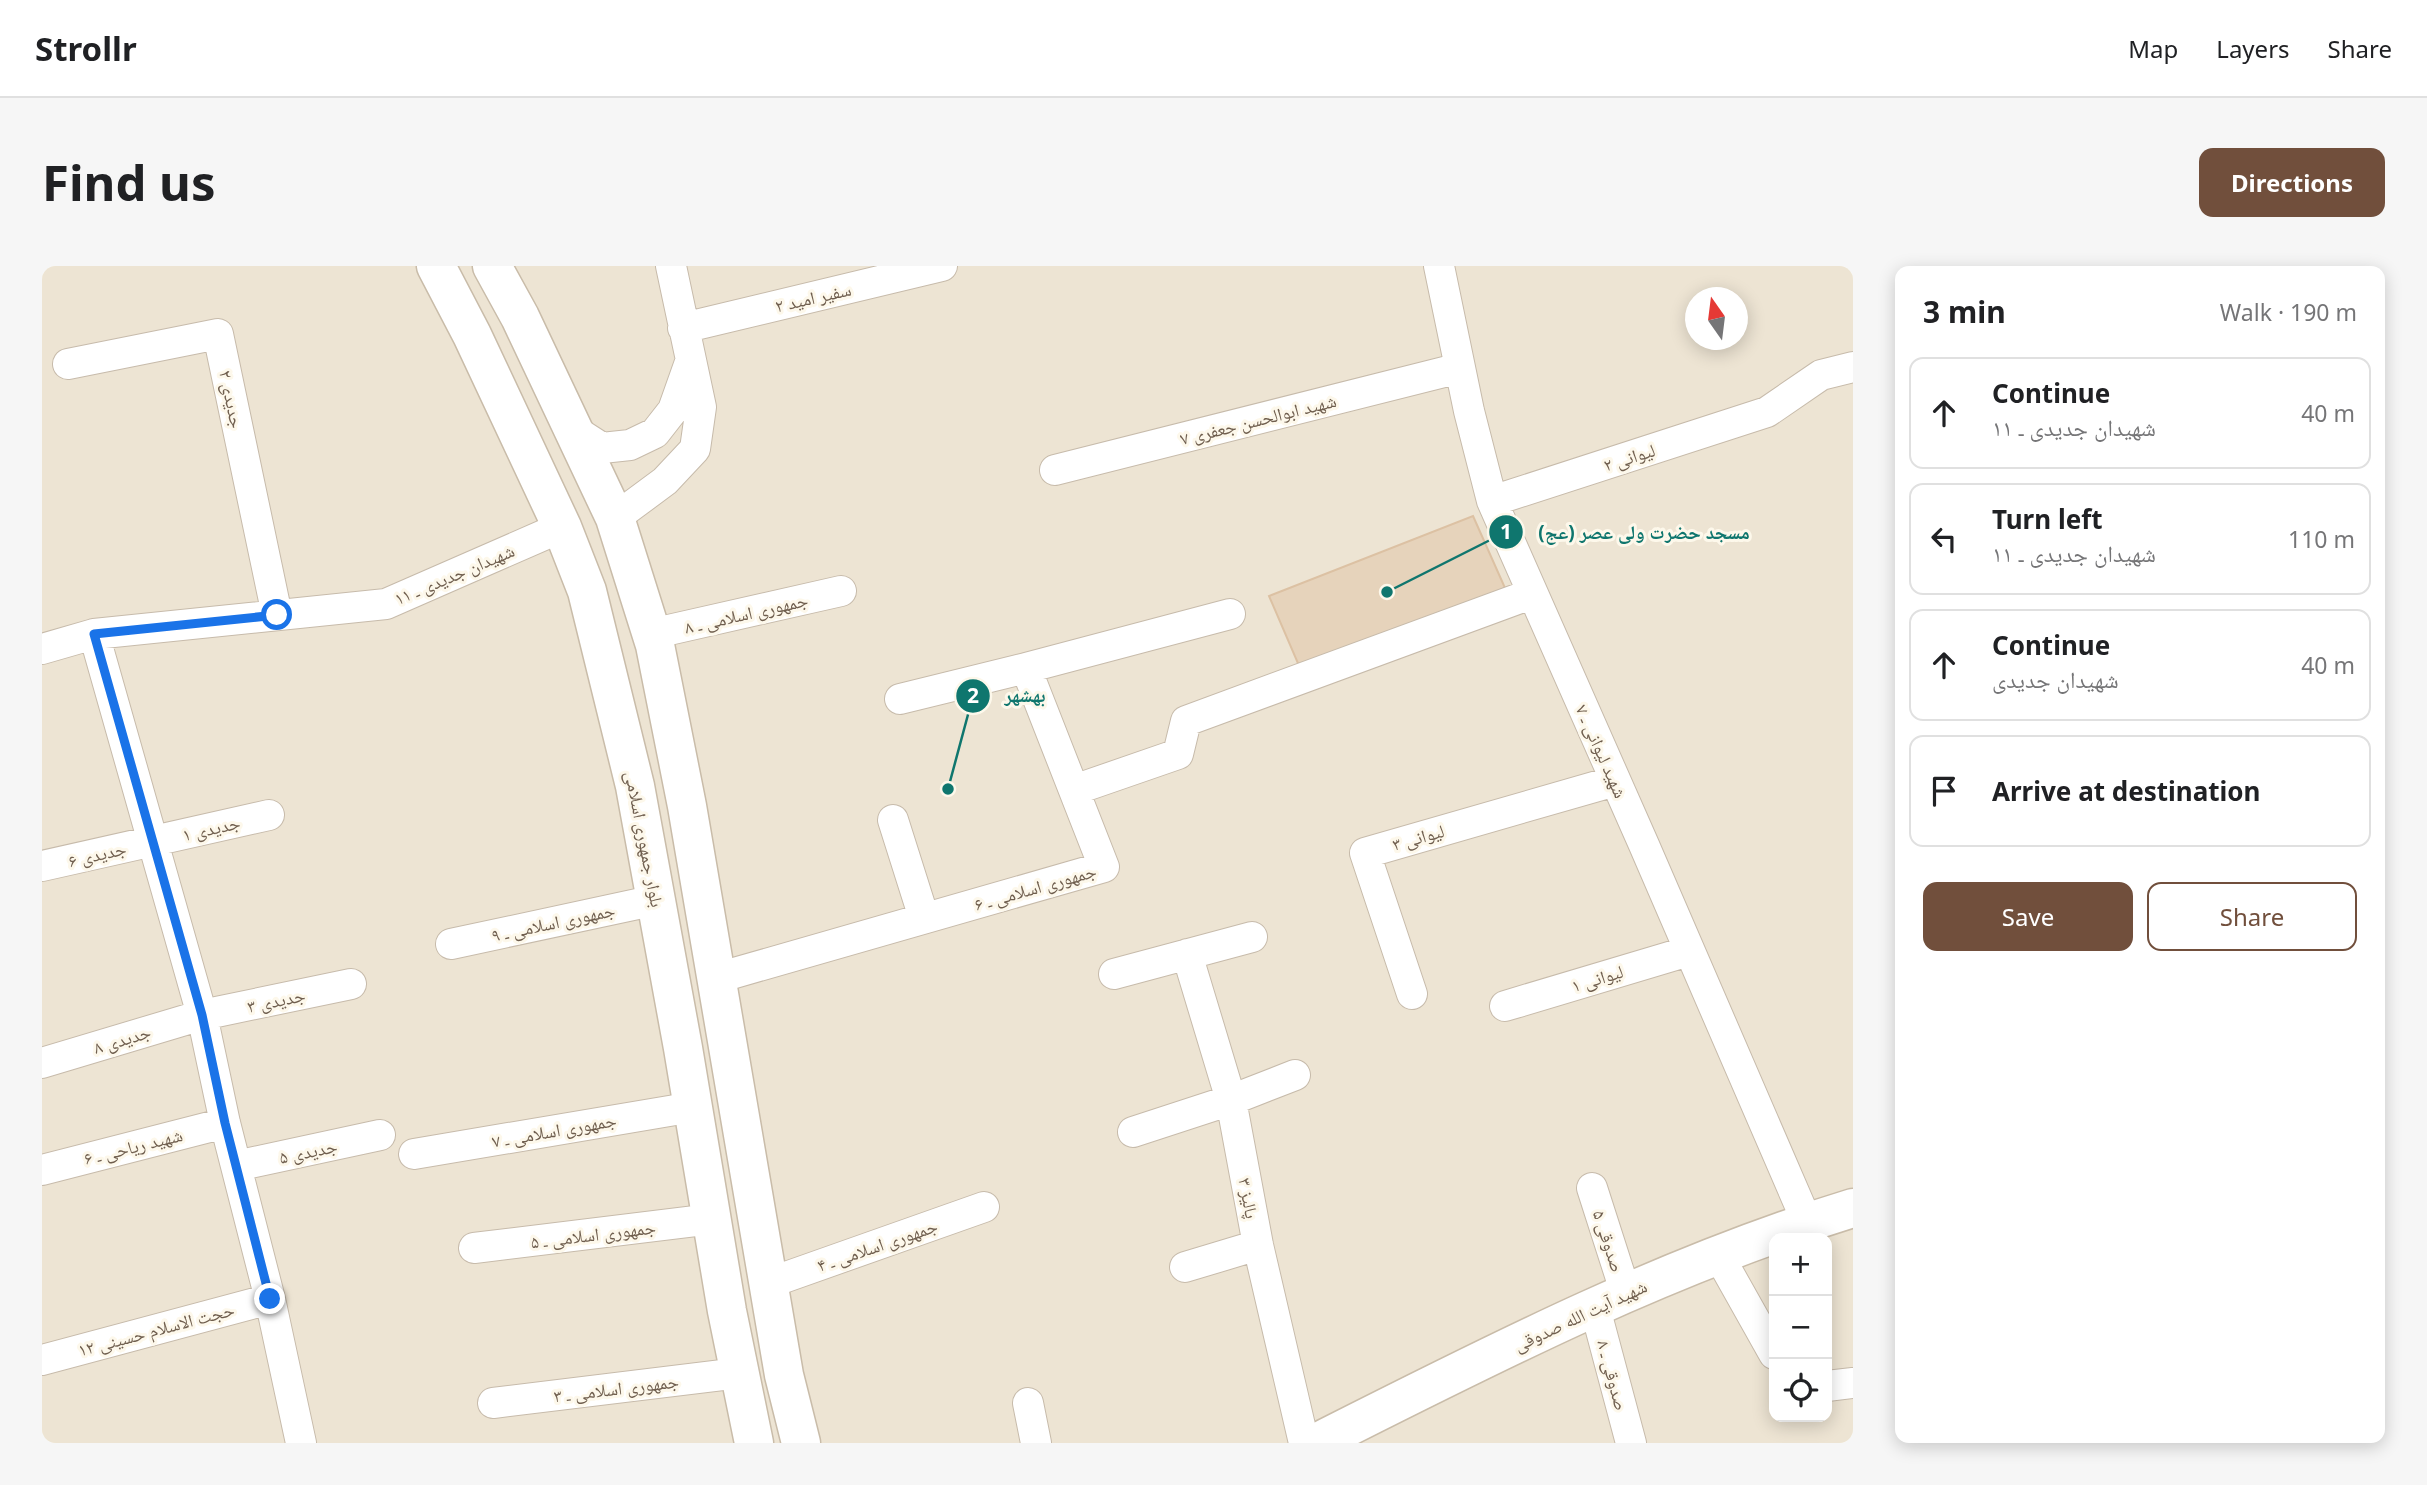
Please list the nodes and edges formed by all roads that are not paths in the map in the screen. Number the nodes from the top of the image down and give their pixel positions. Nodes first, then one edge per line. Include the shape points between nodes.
1 (436, 266) edge
2 (492, 266) edge
3 (671, 266) edge
4 (942, 266) edge
5 (1439, 266) edge
6 (520, 317) junction
7 (683, 328) junction
8 (472, 335) junction
9 (691, 362) junction
10 (68, 364) dead end
11 (1853, 367) edge
12 (1460, 368) junction
13 (571, 428) junction
14 (1055, 470) dead end
15 (1492, 501) junction
16 (615, 518) junction
17 (562, 527) junction
18 (841, 591) dead end
19 (1531, 594) junction
20 (1230, 614) dead end
21 (277, 615) junction
22 (94, 634) junction
23 (651, 634) junction
24 (42, 649) edge
25 (1026, 668) junction
26 (900, 699) dead end
27 (1615, 780) junction
28 (1074, 790) junction
29 (269, 815) dead end
30 (892, 820) dead end
31 (153, 841) junction
32 (42, 866) edge
33 (656, 900) junction
34 (925, 918) junction
35 (1252, 937) dead end
36 (451, 944) dead end
37 (1689, 951) junction
38 (1187, 954) junction
39 (1114, 974) dead end
40 (717, 978) junction
41 (351, 984) dead end
42 (1412, 994) dead end
43 (1504, 1006) dead end
44 (202, 1015) junction
45 (42, 1063) edge
46 (1295, 1075) dead end
47 (1231, 1100) junction
48 (693, 1107) junction
49 (225, 1123) junction
50 (1133, 1132) dead end
51 (380, 1135) dead end
52 (414, 1154) dead end
53 (236, 1166) junction
54 (42, 1170) edge
55 (1592, 1188) dead end
56 (984, 1207) dead end
57 (1853, 1208) edge
58 (712, 1219) junction
59 (1807, 1222) junction
60 (1258, 1245) junction
61 (474, 1248) dead end
62 (1719, 1256) junction
63 (1185, 1267) dead end
64 (769, 1283) junction
65 (270, 1299) junction
66 (1610, 1301) junction
67 (1769, 1345) edge
68 (42, 1360) edge
69 (739, 1373) junction
70 (1853, 1383) edge
71 (1832, 1385) edge
72 (493, 1403) dead end
73 (1028, 1403) dead end
74 (301, 1443) edge
75 (754, 1443) edge
76 (801, 1443) edge
77 (1036, 1443) edge
78 (1304, 1443) edge
79 (1317, 1443) edge
80 (1631, 1443) edge

1 - 8 main road, بلوار جمهوری اسلامی
2 - 6 main road
3 - 7 street
4 - 7 street, سفیر امید ۲
5 - 12 street, شهید لیوانی ـ ۷
6 - 8 main road
6 - 13 main road
7 - 9 street
8 - 17 main road, بلوار جمهوری اسلامی
9 - 13 street via 673,410 655,433 630,445 602,448
9 - 16 street via 701,407 695,449 665,481
10 - 21 street, جدیدی ۲ via 218,334
11 - 15 street, لیوانی ۲ via 1821,375 1767,412
12 - 14 street, شهید ابوالحسن جعفری ۷
12 - 15 street, شهید لیوانی ـ ۷
13 - 16 main road
15 - 19 street, شهید لیوانی ـ ۷
16 - 23 main road
17 - 21 street, شهیدان جدیدی ـ ۱۱ via 386,604
17 - 33 main road, بلوار جمهوری اسلامی via 587,591 611,685
18 - 23 street, جمهوری اسلامی ـ ۸
19 - 27 street, شهید لیوانی ـ ۷
19 - 28 street via 1186,721 1178,754
20 - 25 street
21 - 22 street, شهیدان جدیدی ـ ۱۱
22 - 24 street, شهیدان جدیدی ـ ۱۱
22 - 31 street
23 - 40 main road
25 - 26 street
25 - 28 street, جمهوری اسلامی ـ ۶
27 - 37 street, شهید لیوانی ـ ۷
27 - 42 street, لیوانی ۳ via 1365,853
28 - 34 street, جمهوری اسلامی ـ ۶ via 1104,867
29 - 31 street, جدیدی ۱
30 - 34 street
31 - 32 street, جدیدی ۶
31 - 44 street
33 - 36 street, جمهوری اسلامی ـ ۹
33 - 48 main road, بلوار جمهوری اسلامی
34 - 40 street, جمهوری اسلامی ـ ۶
35 - 38 street
37 - 43 street, لیوانی ۱
37 - 59 street, شهید لیوانی ـ ۷
38 - 39 street
38 - 47 street, پالیز ۳
40 - 64 main road
41 - 44 street, جدیدی ۳
44 - 45 street, جدیدی ۸
44 - 49 street
46 - 47 street
47 - 50 street
47 - 60 street, پالیز ۳
48 - 52 street, جمهوری اسلامی ـ ۷
48 - 58 main road, بلوار جمهوری اسلامی
49 - 53 street
49 - 54 street, شهید ریاحی ـ ۶
51 - 53 street, جدیدی ۵
53 - 65 street
55 - 66 street, صدوقی ۵
56 - 64 street, جمهوری اسلامی ـ ۴
57 - 59 main road, شهید آیت الله صدوقی
58 - 61 street, جمهوری اسلامی ـ ۵
58 - 69 main road, بلوار جمهوری اسلامی
59 - 62 main road, شهید آیت الله صدوقی
60 - 63 street
60 - 78 street, پالیز ۳
62 - 66 main road, شهید آیت الله صدوقی
62 - 67 street
64 - 76 main road
65 - 68 street, حجت الاسلام حسینی ۱۲
65 - 74 street
66 - 79 main road, شهید آیت الله صدوقی
66 - 80 street, صدوقی ـ ۸
69 - 72 street, جمهوری اسلامی ـ ۳
69 - 75 main road, بلوار جمهوری اسلامی
70 - 71 street
73 - 77 street

